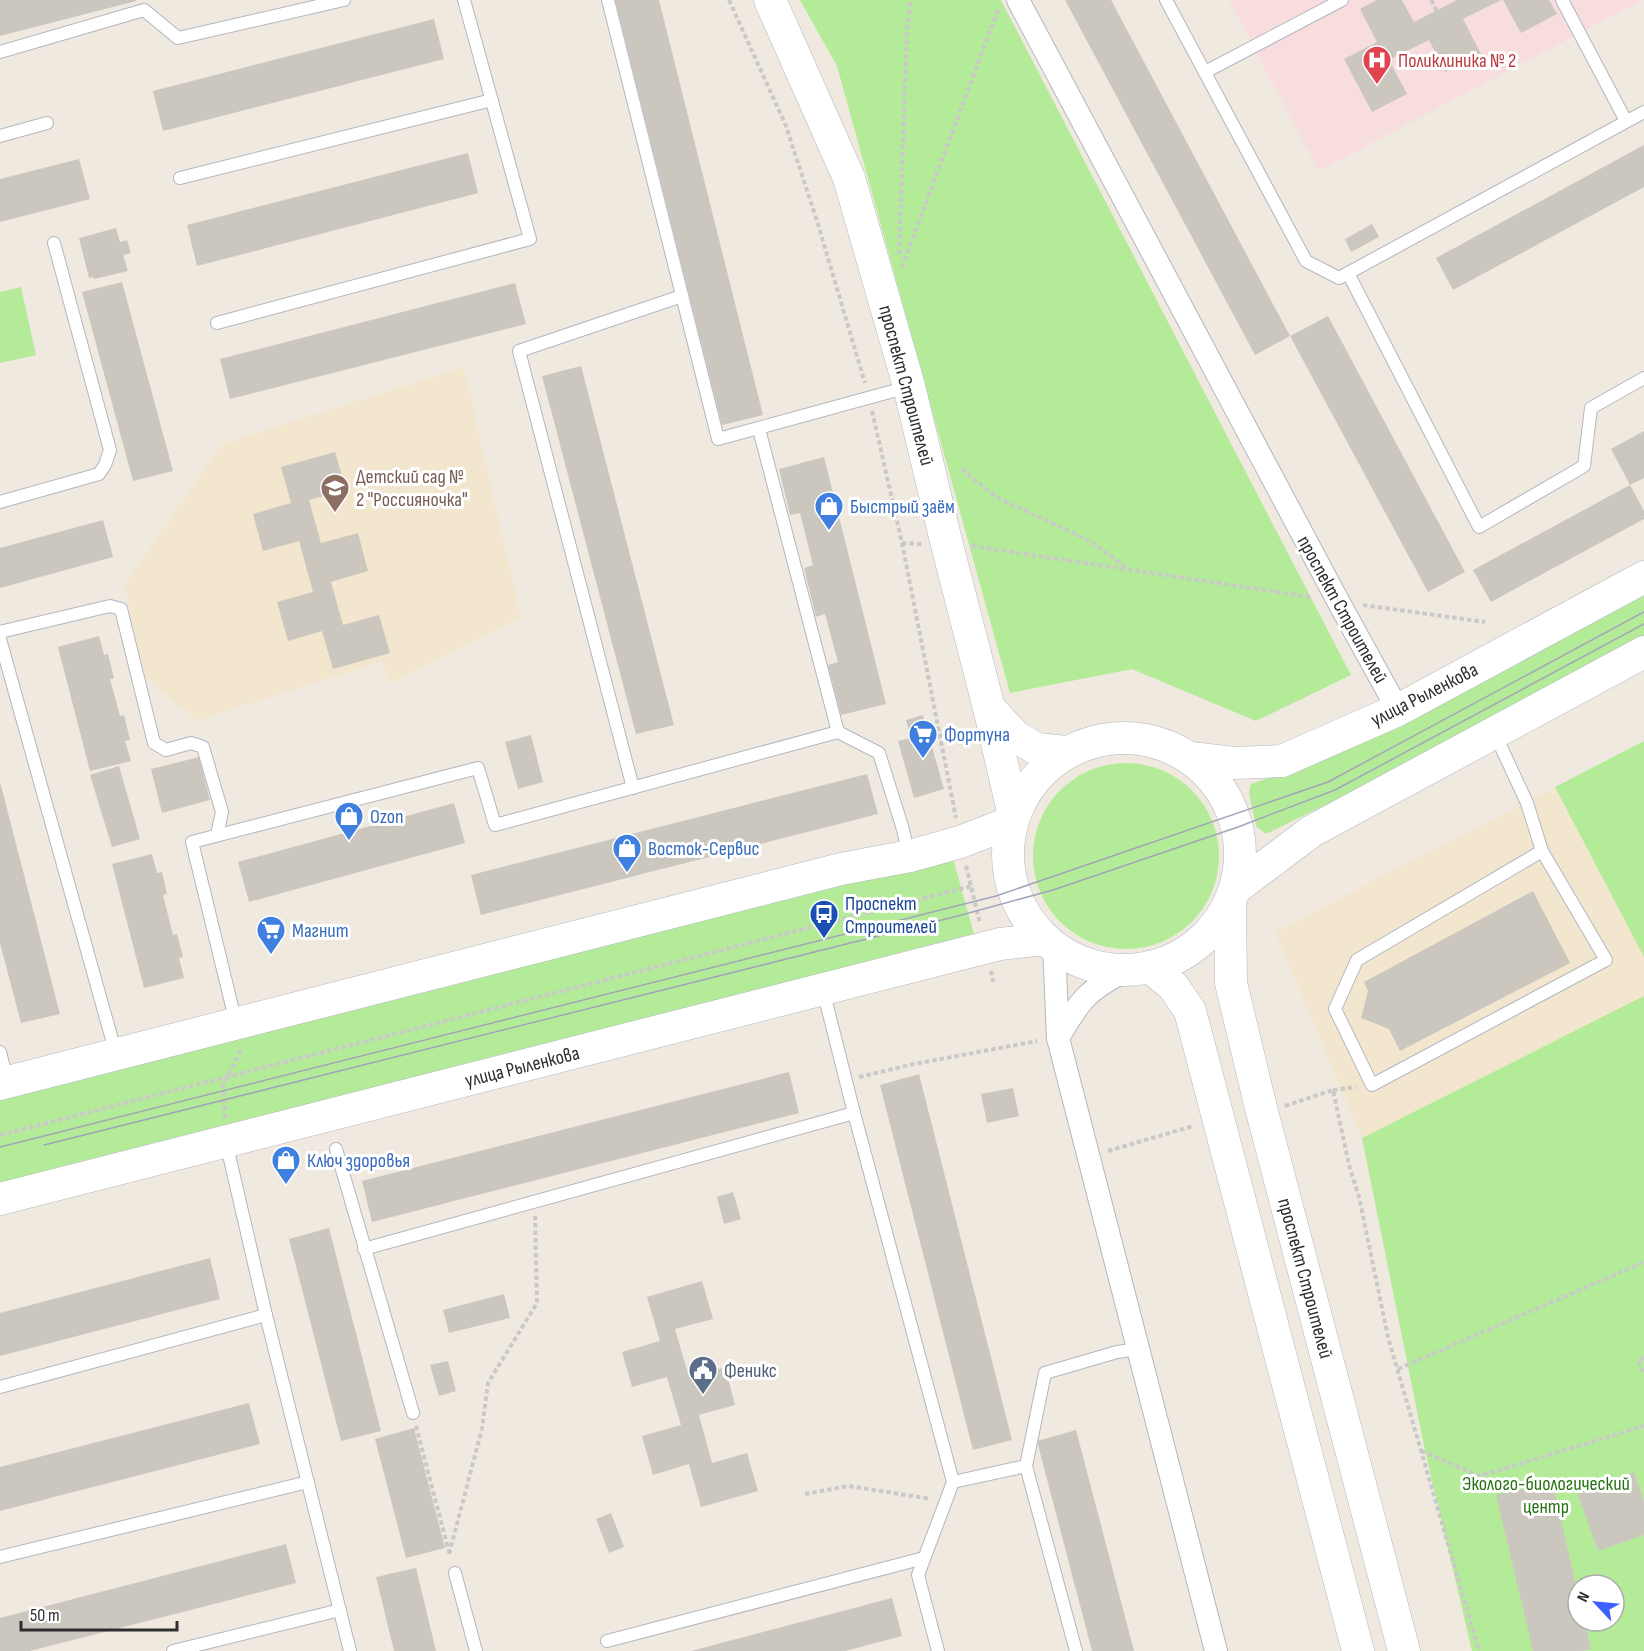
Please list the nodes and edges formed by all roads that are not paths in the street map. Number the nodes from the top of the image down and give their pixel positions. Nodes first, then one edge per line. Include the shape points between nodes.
1 (344, 0) edge
2 (464, 0) edge
3 (608, 0) edge
4 (770, 0) edge
5 (1018, 0) edge
6 (1167, 0) edge
7 (1342, 0) edge
8 (1562, 0) edge
9 (0, 52) edge
10 (1205, 72) junction
11 (492, 100) junction
12 (1644, 112) edge
13 (1626, 121) junction
14 (47, 123) dead end
15 (0, 136) edge
16 (180, 178) dead end
17 (54, 243) dead end
18 (1348, 273) junction
19 (682, 296) junction
20 (218, 323) dead end
21 (1644, 378) edge
22 (909, 386) junction
23 (759, 429) junction
24 (0, 502) edge
25 (1644, 577) edge
26 (0, 632) edge
27 (0, 639) edge
28 (1644, 652) edge
29 (989, 708) junction
30 (1398, 710) junction
31 (838, 732) junction
32 (1495, 733) junction
33 (1067, 752) junction
34 (1191, 758) junction
35 (633, 788) junction
36 (1013, 819) junction
37 (217, 835) junction
38 (1542, 851) junction
39 (910, 856) junction
40 (1233, 895) junction
41 (1050, 943) junction
42 (1138, 969) junction
43 (823, 989) junction
44 (245, 1021) junction
45 (1049, 1039) junction
46 (116, 1054) junction
47 (3, 1073) edge
48 (854, 1113) junction
49 (226, 1142) junction
50 (336, 1149) dead end
51 (0, 1199) edge
52 (364, 1249) junction
53 (266, 1315) junction
54 (1139, 1349) junction
55 (0, 1387) edge
56 (413, 1413) road end
57 (1026, 1466) junction
58 (308, 1482) junction
59 (953, 1482) junction
60 (0, 1557) edge
61 (924, 1558) junction
62 (455, 1573) road end
63 (340, 1610) junction
64 (607, 1641) dead end
65 (172, 1651) edge
66 (350, 1651) edge
67 (476, 1651) edge
68 (938, 1651) edge
69 (1076, 1651) edge
70 (1216, 1651) edge
71 (1358, 1651) edge
72 (1404, 1651) edge

1 - 9 lane via 178,38 144,10
2 - 11 lane
3 - 19 lane
4 - 22 main road, проспект Строителей via 849,178
5 - 30 street, проспект Строителей
6 - 10 lane
7 - 10 lane
8 - 13 lane
10 - 18 lane via 1306,261 1339,278
11 - 16 lane
11 - 20 lane via 530,239
12 - 13 lane
13 - 18 lane
14 - 15 lane
17 - 24 lane via 110,450 99,474
18 - 21 lane via 1479,527 1584,466 1591,408
19 - 23 lane via 718,439
19 - 35 lane via 519,351
22 - 23 lane
22 - 29 main road, проспект Строителей
23 - 31 lane
25 - 30 main road, улица Рыленкова
26 - 37 lane via 110,606 121,609 154,743 166,750 191,743 203,747 222,812
27 - 46 lane
28 - 32 main road
29 - 33 main road via 1016,737 1037,749
29 - 36 main road, проспект Строителей
30 - 34 main road, улица Рыленкова via 1282,761 1234,764
31 - 35 lane
31 - 39 lane via 879,753
32 - 38 lane via 1527,803
32 - 40 main road via 1312,831
33 - 34 main road via 1098,740 1130,737 1162,743
33 - 36 main road via 1038,776
34 - 40 main road via 1217,783 1234,815 1241,857
35 - 37 lane via 495,825 478,768
36 - 39 main road via 960,842
36 - 41 main road via 1008,856 1014,890 1029,921
37 - 44 lane via 192,842
38 - 38 lane via 1606,960 1372,1085 1335,1010 1357,960
39 - 44 main road via 841,869
40 - 42 main road via 1211,932 1183,954
40 - 72 main road, проспект Строителей via 1231,982
41 - 42 main road via 1077,960 1101,968
41 - 43 main road, улица Рыленкова via 1017,941
41 - 45 street
42 - 45 street via 1100,984
42 - 71 main road via 1173,986 1190,1011
43 - 48 lane
43 - 49 main road, улица Рыленкова
44 - 46 main road
45 - 54 street via 1089,1156
46 - 47 main road
48 - 52 lane
48 - 59 lane
49 - 51 main road, улица Рыленкова
49 - 53 lane
50 - 52 lane
52 - 56 lane
53 - 55 lane
53 - 58 lane
54 - 57 lane via 1046,1373
54 - 70 street
57 - 59 lane
57 - 69 lane
58 - 60 lane
58 - 63 lane
59 - 61 lane
61 - 64 lane
61 - 68 lane via 918,1575
62 - 67 lane
63 - 65 lane
63 - 66 lane

